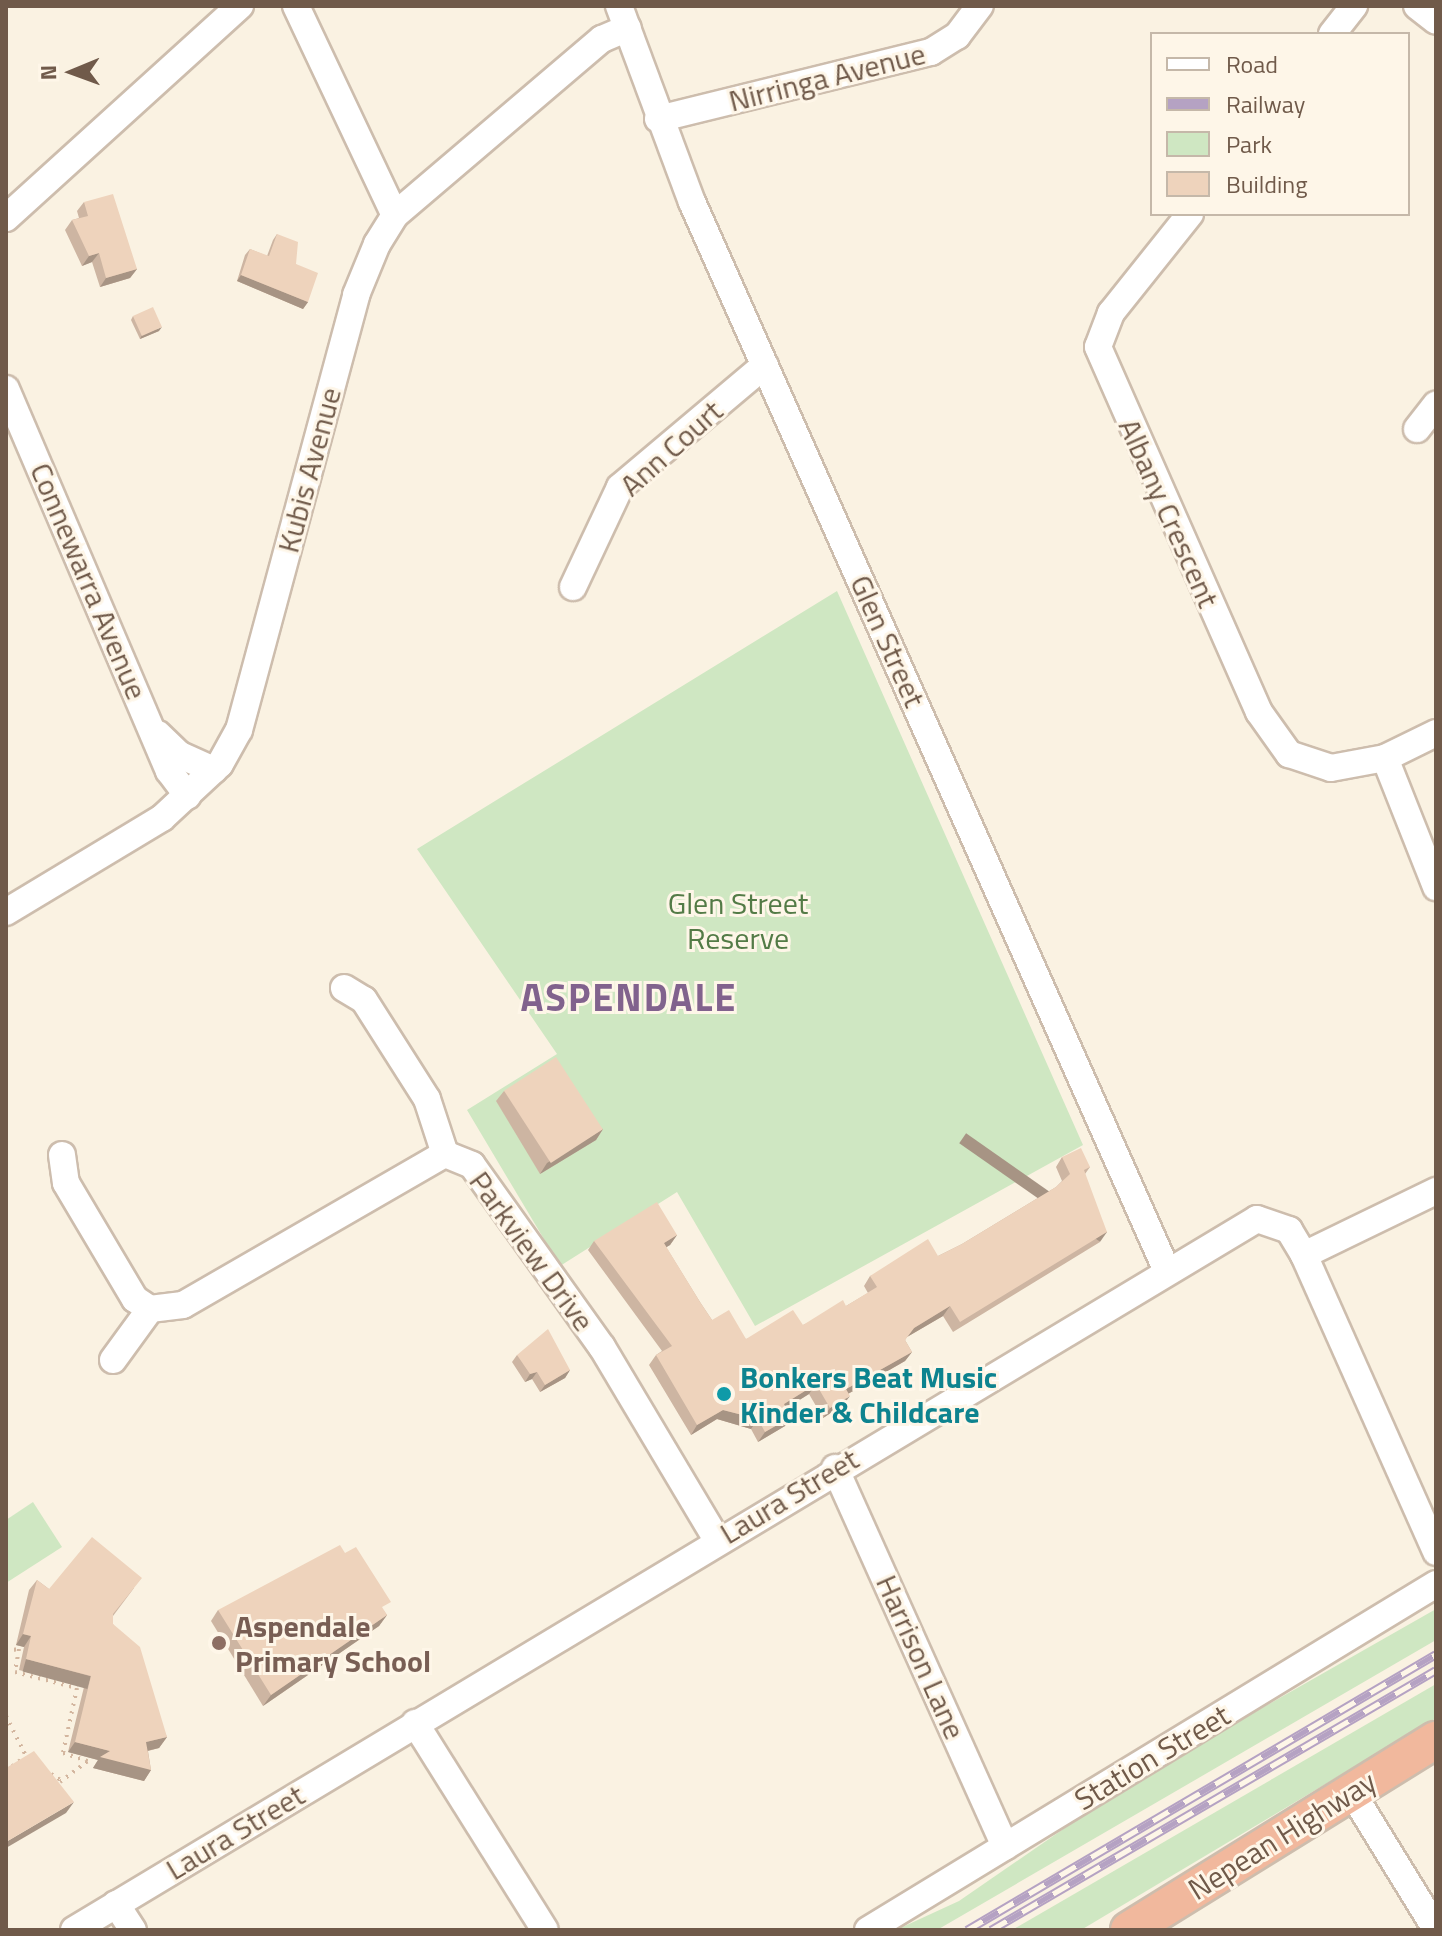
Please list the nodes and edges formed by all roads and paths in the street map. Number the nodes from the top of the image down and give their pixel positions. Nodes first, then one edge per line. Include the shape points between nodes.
1 (240, 6) edge
2 (296, 6) edge
3 (980, 6) edge
4 (1354, 6) edge
5 (1417, 6) edge
6 (624, 17) edge
7 (1436, 21) edge
8 (1334, 32) edge
9 (658, 119) junction
10 (395, 215) junction
11 (1188, 216) edge
12 (6, 218) edge
13 (765, 365) junction
14 (6, 389) edge
15 (1436, 405) edge
16 (1417, 429) dead end
17 (573, 587) dead end
18 (153, 728) junction
19 (1436, 733) edge
20 (1373, 762) junction
21 (214, 770) junction
22 (188, 796) junction
23 (1436, 887) edge
24 (6, 912) edge
25 (344, 988) dead end
26 (445, 1154) junction
27 (62, 1155) dead end
28 (1436, 1191) edge
29 (1304, 1255) junction
30 (1167, 1271) junction
31 (150, 1309) junction
32 (113, 1360) dead end
33 (835, 1468) junction
34 (717, 1540) junction
35 (1436, 1552) edge
36 (1436, 1584) edge
37 (6, 1651) edge
38 (6, 1716) edge
39 (415, 1723) junction
40 (1436, 1740) edge
41 (29, 1760) junction
42 (6, 1771) edge
43 (62, 1781) junction
44 (49, 1791) edge
45 (1351, 1791) junction
46 (1005, 1847) junction
47 (116, 1904) junction
48 (1436, 1929) edge
49 (74, 1930) edge
50 (133, 1930) edge
51 (545, 1930) edge
52 (868, 1930) edge
53 (1129, 1930) edge

1 - 12 street
2 - 10 street
3 - 9 street, Nirringa Avenue via 957,36 931,52
4 - 8 street
5 - 7 street
6 - 9 street, Glen Street
6 - 10 street, Kubis Avenue
9 - 13 street, Glen Street
10 - 21 street, Kubis Avenue via 356,295 239,730
11 - 20 street, Albany Crescent via 1099,331 1104,369 1271,737 1310,764
13 - 17 street, Ann Court via 620,487
13 - 30 street, Glen Street
14 - 18 street, Connewarra Avenue
15 - 16 street
18 - 21 street, Connewarra Avenue via 180,755
18 - 22 street, Connewarra Avenue
19 - 20 street
20 - 23 street
21 - 22 street, Kubis Avenue
22 - 24 street, Kubis Avenue
25 - 26 street via 364,1000 427,1099
26 - 31 street, Parkview Drive via 183,1305
26 - 34 street, Parkview Drive via 472,1165 602,1347
27 - 31 street via 66,1183 135,1299
28 - 29 street
29 - 30 street, Laura Street via 1289,1230 1257,1219
29 - 35 street, Laura Street
30 - 33 street, Laura Street
31 - 32 street
33 - 34 street, Laura Street
33 - 46 street, Harrison Lane
34 - 39 street, Laura Street
36 - 46 street, Station Street
37 - 43 path via 19,1649 15,1672 77,1688 63,1753 90,1760
38 - 41 path
39 - 47 street, Laura Street
39 - 51 street
40 - 45 highway, Nepean Highway
41 - 42 path
41 - 43 path
43 - 44 path
45 - 48 street
45 - 53 highway, Nepean Highway
46 - 52 street, Station Street
47 - 49 street, Laura Street
47 - 50 street

